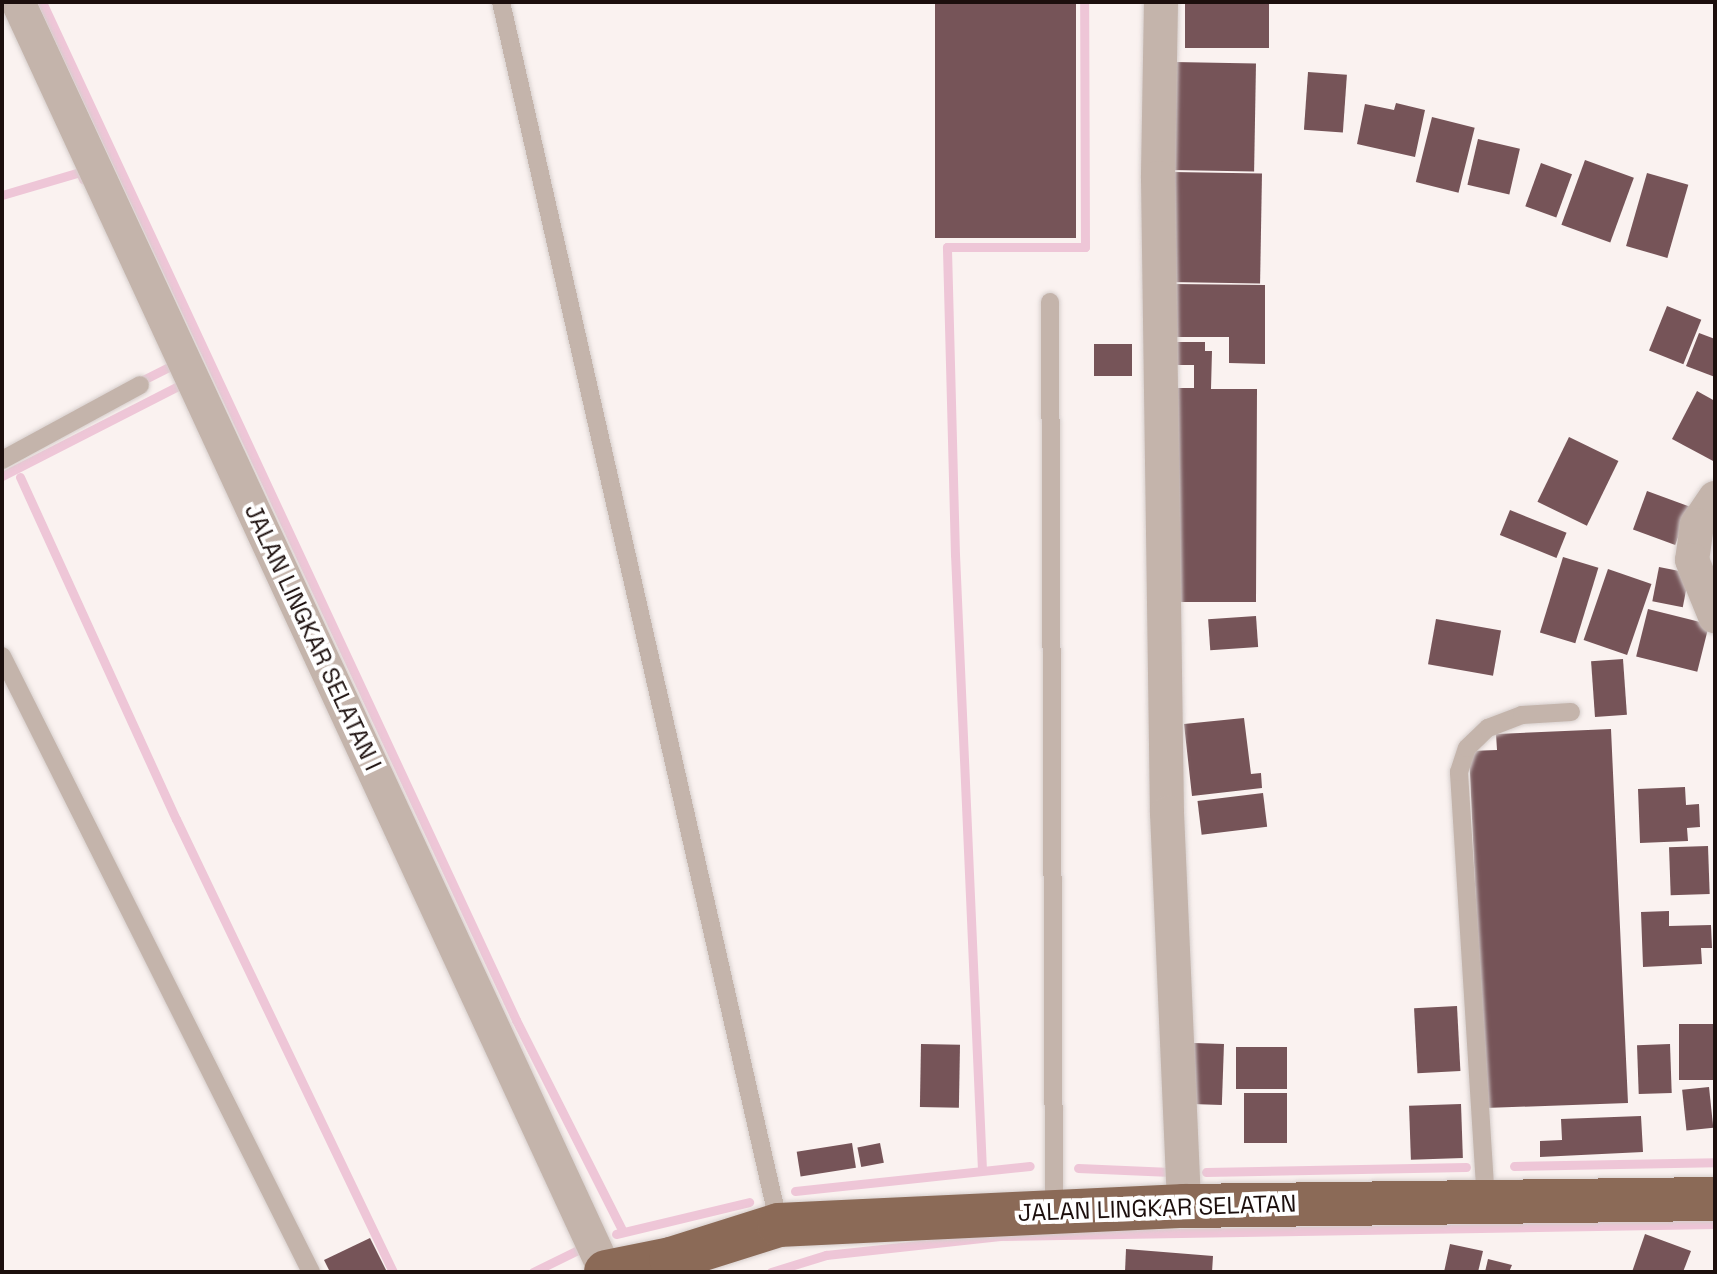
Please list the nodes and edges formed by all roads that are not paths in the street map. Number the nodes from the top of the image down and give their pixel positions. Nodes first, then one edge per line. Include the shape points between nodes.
1 (18, 2) edge
2 (501, 2) edge
3 (1161, 2) edge
4 (1050, 302) dead end
5 (140, 385) dead end
6 (2, 460) edge
7 (1706, 511) edge
8 (1715, 616) edge
9 (2, 656) edge
10 (1571, 712) dead end
11 (1715, 1199) edge
12 (1486, 1202) junction
13 (1184, 1206) junction
14 (1054, 1210) junction
15 (779, 1225) junction
16 (674, 1266) edge
17 (311, 1272) edge
18 (606, 1272) edge

1 - 18 street, JALAN LINGKAR SELATAN I
2 - 15 lane
3 - 13 street via 1158,178 1167,813
4 - 14 lane
5 - 6 lane
7 - 8 street via 1692,560
9 - 17 lane
10 - 12 lane via 1522,715 1488,728 1467,748 1459,772
11 - 12 highway, JALAN LINGKAR SELATAN
12 - 13 highway, JALAN LINGKAR SELATAN
13 - 14 highway, JALAN LINGKAR SELATAN
14 - 15 highway, JALAN LINGKAR SELATAN
15 - 16 highway, JALAN LINGKAR SELATAN
16 - 18 highway, JALAN LINGKAR SELATAN

